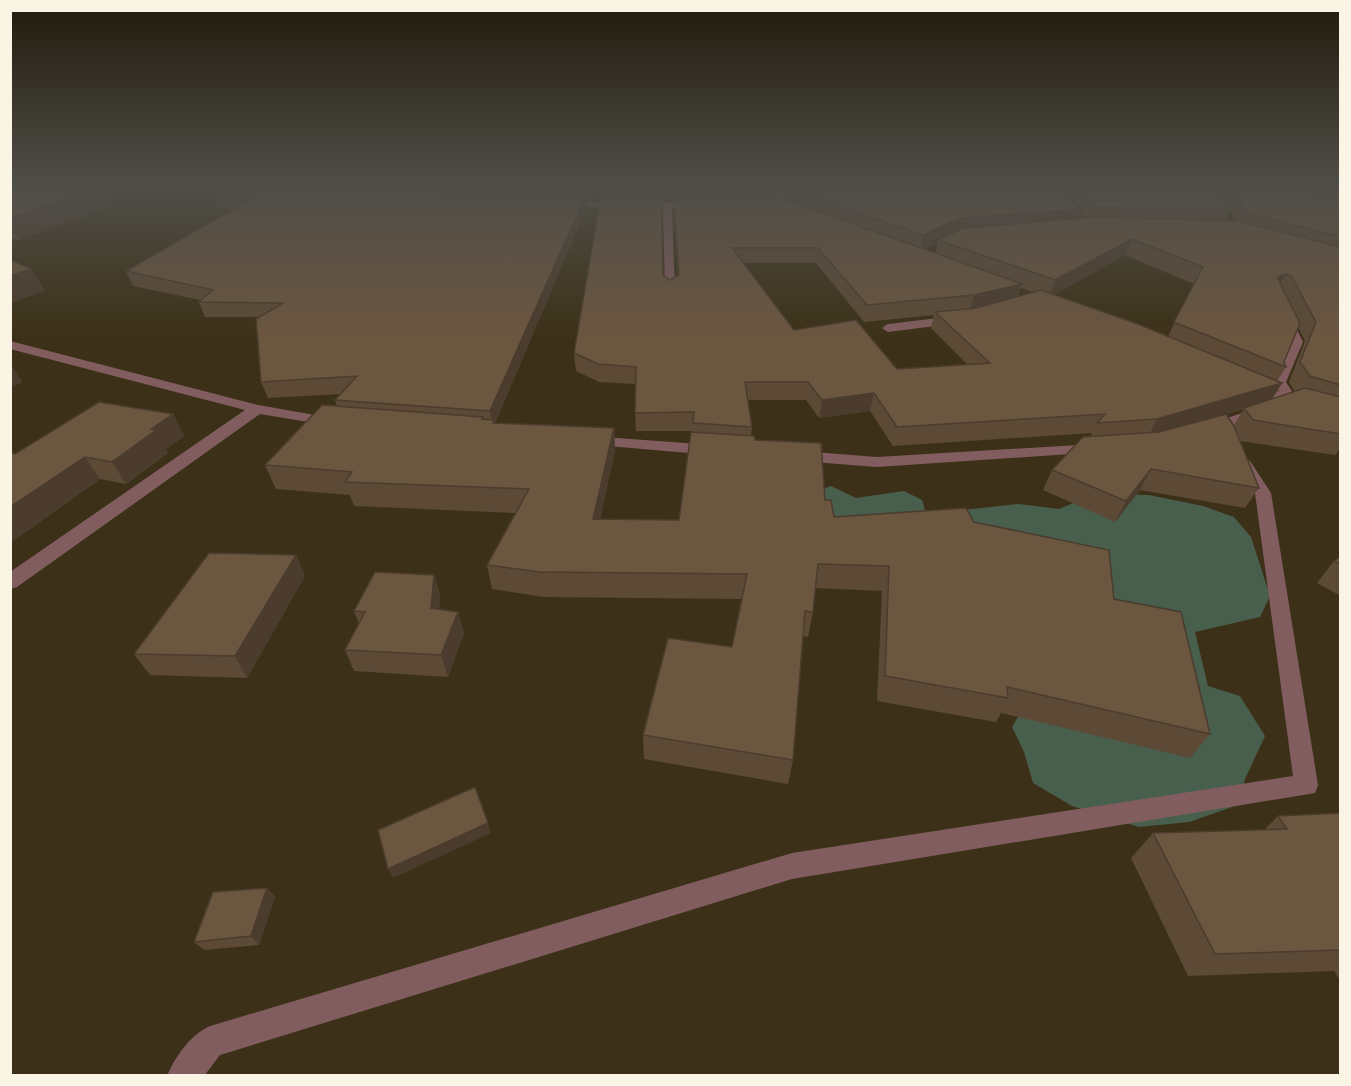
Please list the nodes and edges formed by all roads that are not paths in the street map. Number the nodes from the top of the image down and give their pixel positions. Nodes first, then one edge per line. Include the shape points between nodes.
1 (668, 236) edge
2 (671, 291) edge
3 (1280, 305) edge
4 (971, 318) edge
5 (888, 328) dead end
6 (10, 345) edge
7 (1239, 379) edge
8 (1291, 401) junction
9 (257, 409) junction
10 (1341, 414) edge
11 (342, 423) edge
12 (1220, 425) junction
13 (1189, 434) edge
14 (580, 440) edge
15 (1113, 447) edge
16 (723, 450) edge
17 (782, 455) edge
18 (10, 582) edge
19 (183, 1076) edge

1 - 2 street
3 - 8 lane via 1297,342 1280,382
4 - 5 street
6 - 9 street
7 - 8 street
8 - 10 street
8 - 12 street
9 - 11 street
9 - 18 street
12 - 13 street
12 - 19 street via 1263,493 1306,785 792,866 210,1042
14 - 16 street
15 - 17 street via 877,462

